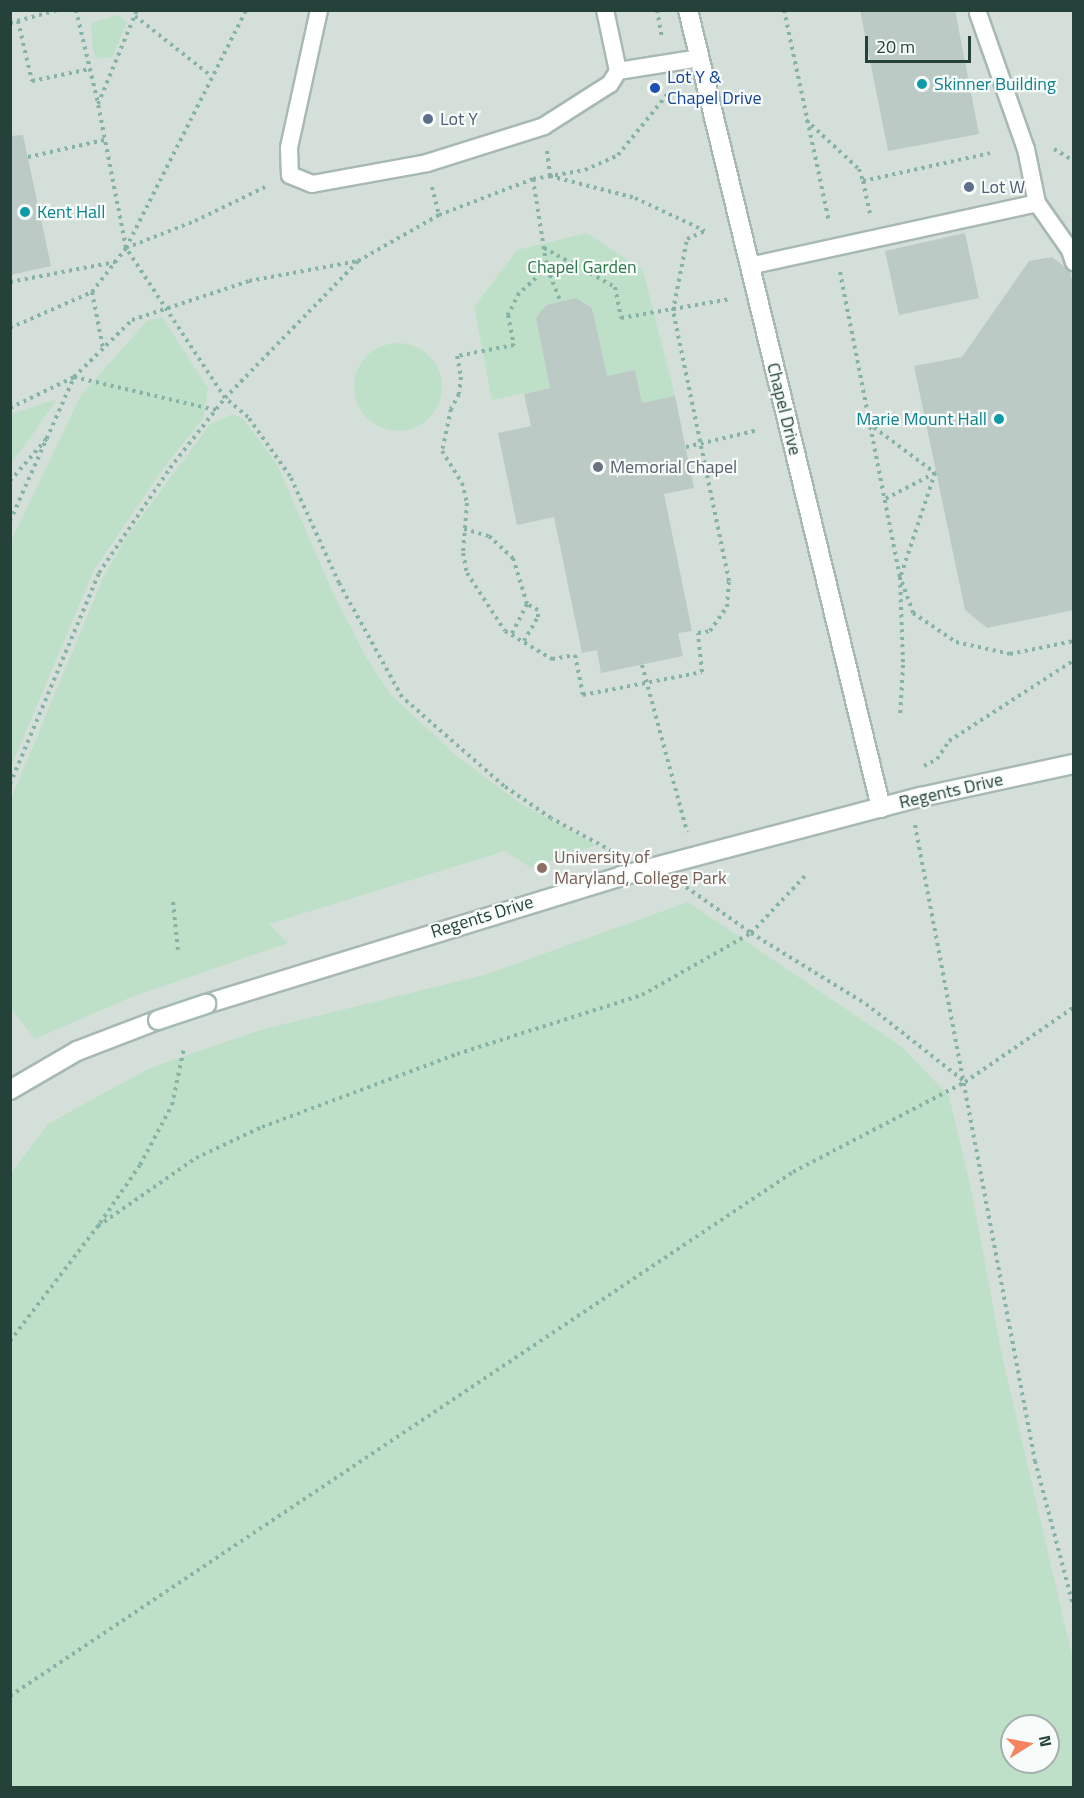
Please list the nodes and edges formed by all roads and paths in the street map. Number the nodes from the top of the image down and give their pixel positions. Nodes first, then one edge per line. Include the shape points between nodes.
1 (58, 10) edge
2 (76, 10) edge
3 (137, 10) edge
4 (246, 10) edge
5 (319, 10) edge
6 (605, 10) edge
7 (657, 10) edge
8 (688, 10) edge
9 (784, 10) edge
10 (978, 14) dead end
11 (135, 16) junction
12 (18, 21) junction
13 (10, 23) edge
14 (662, 40) dead end
15 (700, 58) junction
16 (90, 69) junction
17 (618, 71) junction
18 (210, 75) junction
19 (671, 92) dead end
20 (98, 104) junction
21 (806, 120) junction
22 (104, 140) junction
23 (1053, 149) dead end
24 (990, 153) dead end
25 (28, 158) dead end
26 (1074, 161) edge
27 (290, 175) junction
28 (550, 176) junction
29 (533, 179) junction
30 (863, 181) junction
31 (864, 189) dead end
32 (1037, 203) junction
33 (832, 232) dead end
34 (126, 248) junction
35 (544, 248) junction
36 (358, 261) junction
37 (115, 262) junction
38 (1074, 262) edge
39 (839, 263) dead end
40 (749, 266) junction
41 (547, 267) junction
42 (10, 282) edge
43 (92, 292) junction
44 (730, 299) dead end
45 (560, 301) dead end
46 (164, 307) junction
47 (673, 311) junction
48 (10, 328) edge
49 (103, 348) junction
50 (74, 376) junction
51 (225, 398) junction
52 (10, 408) edge
53 (216, 410) junction
54 (868, 422) junction
55 (758, 430) dead end
56 (52, 432) junction
57 (703, 442) junction
58 (686, 447) dead end
59 (935, 473) junction
60 (10, 482) edge
61 (883, 500) junction
62 (10, 521) edge
63 (464, 529) junction
64 (900, 577) junction
65 (527, 604) junction
66 (512, 633) junction
67 (524, 640) junction
68 (1074, 641) edge
69 (1074, 660) edge
70 (642, 665) dead end
71 (650, 684) junction
72 (900, 717) dead end
73 (1074, 764) edge
74 (924, 766) dead end
75 (10, 784) edge
76 (880, 808) junction
77 (915, 825) dead end
78 (687, 832) dead end
79 (601, 845) dead end
80 (807, 874) dead end
81 (689, 889) dead end
82 (173, 902) dead end
83 (751, 933) junction
84 (178, 950) dead end
85 (1074, 1007) edge
86 (184, 1048) dead end
87 (965, 1082) junction
88 (10, 1090) edge
89 (98, 1226) junction
90 (10, 1341) edge
91 (1074, 1609) edge
92 (10, 1696) edge

1 - 12 path
2 - 16 path
3 - 11 path
4 - 18 path
5 - 27 lane via 289,148
6 - 17 lane
7 - 14 path
8 - 15 street, Chapel Drive
9 - 21 path
10 - 32 lane via 1026,149
11 - 18 path
11 - 20 path
12 - 13 path
12 - 16 path via 32,81
15 - 17 lane
15 - 40 street, Chapel Drive
16 - 20 path
17 - 27 lane via 610,84 544,126 415,165 312,184
18 - 34 path
19 - 28 path via 618,155 585,170
20 - 22 path
21 - 30 path via 859,169
21 - 33 path
22 - 25 path
22 - 34 path
23 - 26 path
24 - 30 path
27 - 34 path via 195,221
28 - 29 path
28 - 47 path via 635,198 705,231 687,239
29 - 35 path
29 - 36 path via 439,215
30 - 31 path
32 - 38 lane
32 - 40 lane
34 - 37 path
34 - 46 path
35 - 41 path
35 - 47 path via 615,287 621,318
36 - 46 path via 249,281
36 - 51 path
37 - 42 path
37 - 43 path
39 - 54 path
40 - 76 street, Chapel Drive
41 - 45 path
41 - 63 path via 519,293 508,315 514,345 457,356 459,394 442,451 462,483 467,503
43 - 48 path
43 - 49 path
44 - 47 path
46 - 49 path via 132,320
46 - 51 path
47 - 57 path
49 - 50 path
50 - 52 path
50 - 53 path
50 - 56 path
51 - 53 path
51 - 79 path via 256,425 290,476 339,584 402,697 504,786
53 - 75 path via 170,468 99,573
54 - 59 path
54 - 61 path
55 - 57 path
56 - 60 path
56 - 62 path
57 - 58 path
57 - 71 path via 729,581 727,607 710,631 698,633 702,672
59 - 61 path
59 - 64 path
61 - 64 path
63 - 65 path via 479,530 504,545 513,558
63 - 66 path via 467,573 505,631
64 - 68 path via 913,613 956,642 1010,654
64 - 72 path
65 - 66 path
65 - 67 path via 538,610 538,617
66 - 67 path
67 - 71 path via 552,659 575,655 583,695
69 - 74 path via 949,741 937,759
70 - 71 path
71 - 78 path
73 - 76 street, Regents Drive
76 - 88 street, Regents Drive, bridge via 621,876 206,1004 76,1051
77 - 87 path
80 - 83 path
81 - 83 path
82 - 84 path
83 - 87 path via 866,1005
83 - 89 path via 642,995 457,1054 262,1127 196,1158
85 - 87 path
86 - 89 path via 172,1105 140,1165
87 - 91 path via 1035,1461
87 - 92 path via 794,1172
89 - 90 path

